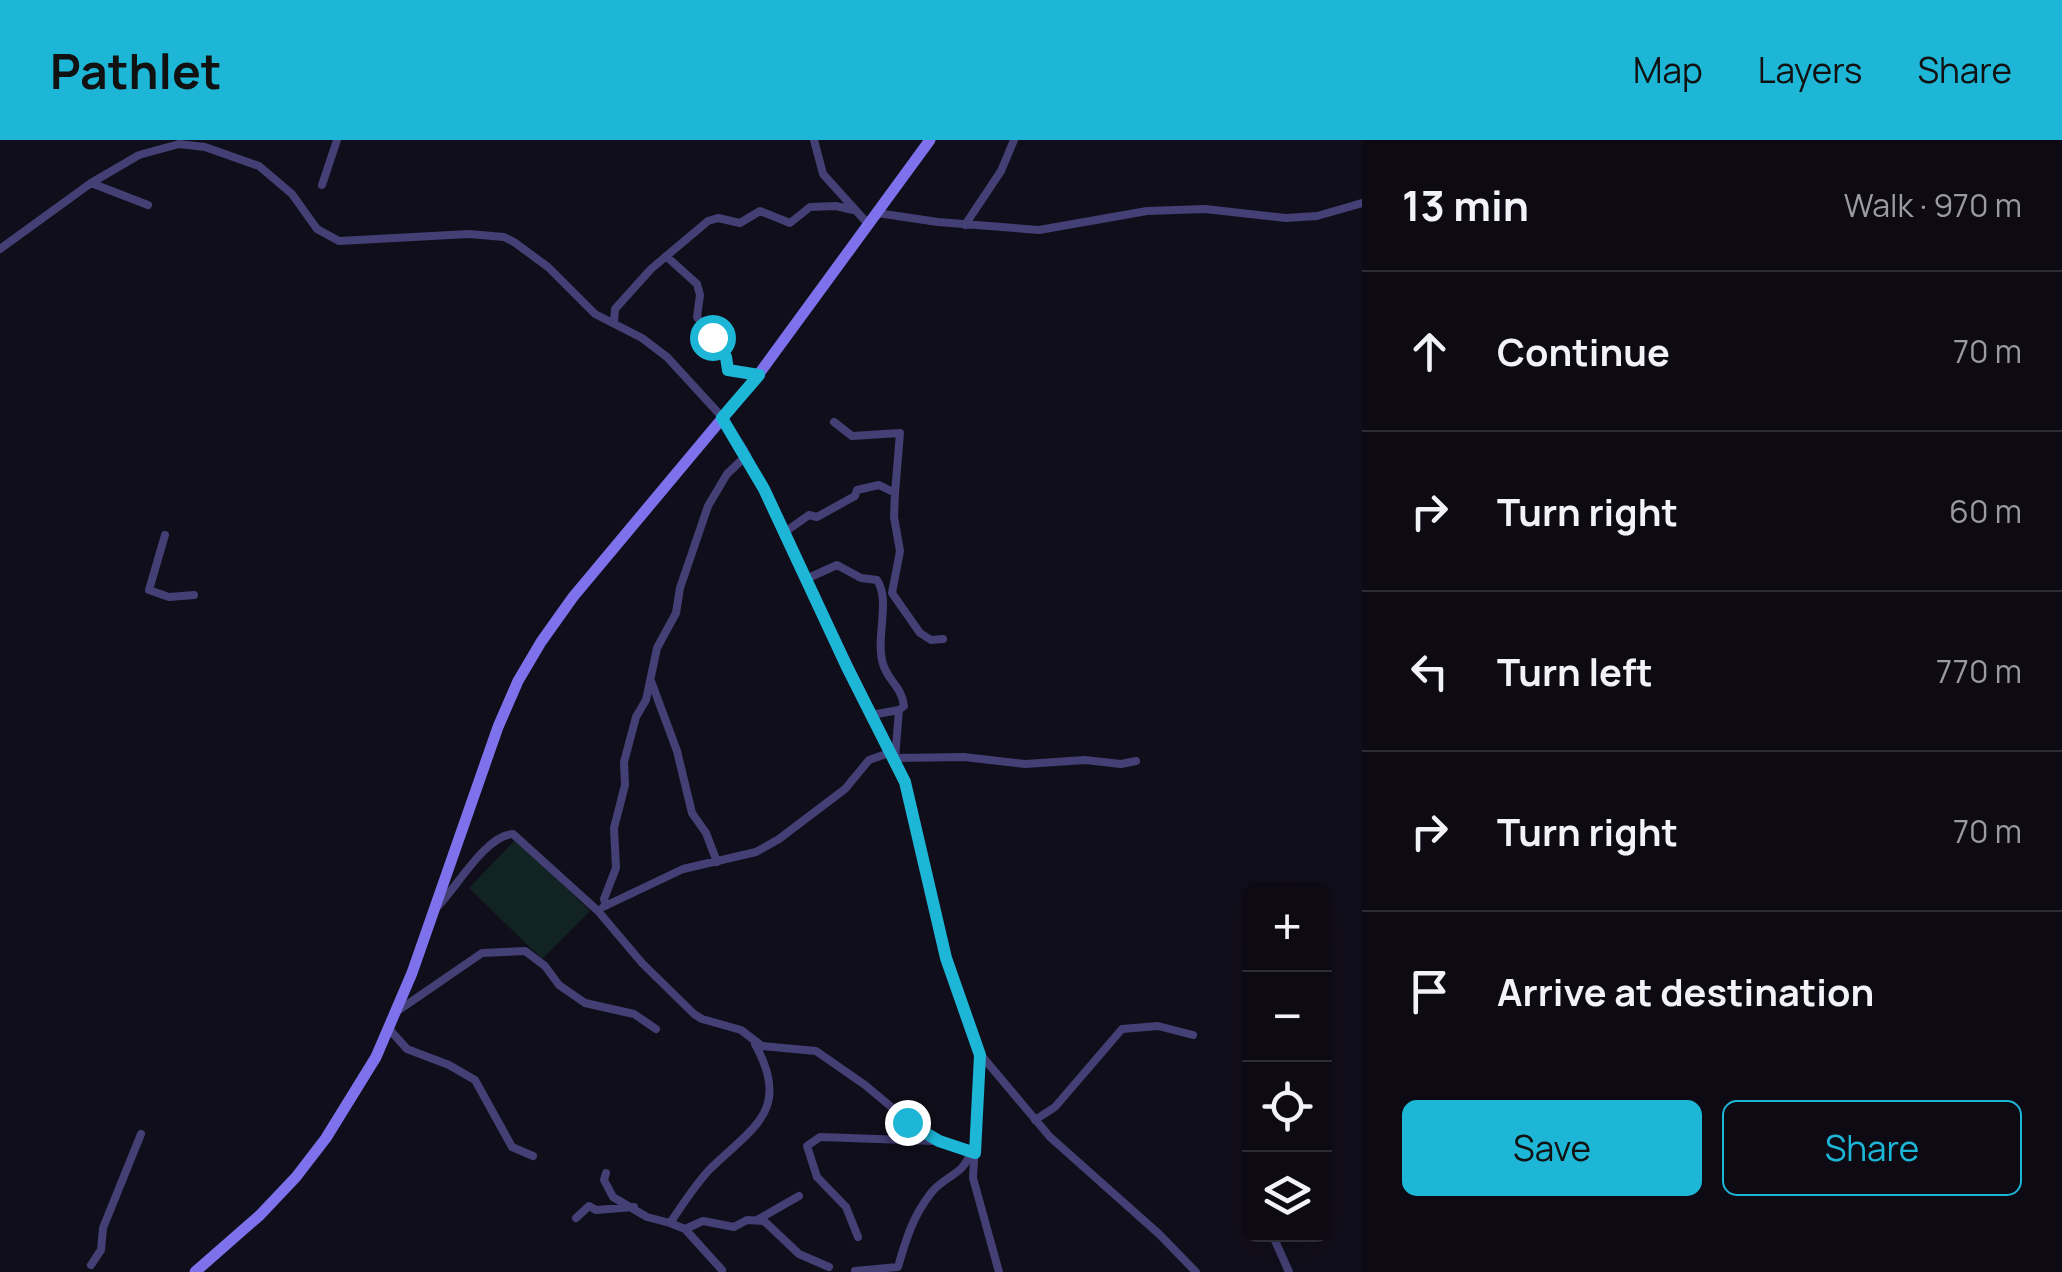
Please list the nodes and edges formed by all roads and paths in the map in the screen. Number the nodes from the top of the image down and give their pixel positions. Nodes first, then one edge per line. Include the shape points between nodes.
1 (149, 140) edge
2 (337, 140) edge
3 (814, 140) edge
4 (930, 140) edge
5 (1014, 140) edge
6 (136, 156) junction
7 (91, 183) junction
8 (322, 185) dead end
9 (1362, 203) edge
10 (148, 206) dead end
11 (853, 210) junction
12 (877, 214) junction
13 (965, 224) junction
14 (868, 226) junction
15 (0, 249) edge
16 (666, 256) junction
17 (614, 323) junction
18 (759, 375) junction
19 (722, 418) junction
20 (834, 422) dead end
21 (746, 455) junction
22 (895, 493) junction
23 (785, 532) junction
24 (165, 535) dead end
25 (806, 579) junction
26 (194, 594) dead end
27 (943, 639) dead end
28 (651, 681) junction
29 (899, 710) junction
30 (872, 715) junction
31 (894, 755) junction
32 (1136, 760) dead end
33 (717, 862) junction
34 (602, 908) junction
35 (434, 910) junction
36 (399, 1010) junction
37 (389, 1029) junction
38 (656, 1029) dead end
39 (1193, 1035) dead end
40 (753, 1040) junction
41 (980, 1055) junction
42 (1035, 1120) junction
43 (141, 1134) dead end
44 (939, 1141) junction
45 (972, 1153) junction
46 (533, 1156) dead end
47 (606, 1172) dead end
48 (799, 1196) dead end
49 (634, 1208) junction
50 (576, 1218) dead end
51 (757, 1220) junction
52 (670, 1222) junction
53 (685, 1228) junction
54 (858, 1237) dead end
55 (1276, 1242) edge
56 (91, 1265) dead end
57 (830, 1267) dead end
58 (722, 1270) edge
59 (855, 1271) edge
60 (195, 1272) edge
61 (998, 1272) edge
62 (1196, 1272) edge
63 (1290, 1272) edge

1 - 6 street
2 - 8 street
3 - 11 street via 822,174
4 - 12 main road
5 - 13 street
6 - 7 street
6 - 17 street via 179,144 246,160 292,194 317,229 339,241 504,237
7 - 10 street
7 - 15 street
9 - 13 street via 1286,218 1205,209 1146,211 1039,230
11 - 14 street
11 - 16 street via 810,208 790,223 760,211 740,223 713,219
12 - 13 street
12 - 14 main road
14 - 18 main road
16 - 17 street via 619,304
16 - 18 street via 696,284 697,317 728,370
17 - 19 street via 667,357
18 - 19 main road
19 - 21 street
19 - 35 main road via 530,658 498,727
20 - 22 street via 852,436 900,433
21 - 23 street
21 - 28 street via 708,506
22 - 23 street via 879,484 857,490
22 - 27 street via 900,551 892,594 920,633
23 - 25 street
24 - 26 street via 149,590 169,597
25 - 29 street via 837,565 878,580 884,593 878,632 883,664 903,694
25 - 30 street
28 - 33 street via 692,813
28 - 34 street via 624,762 614,828 616,868
29 - 30 street
29 - 31 street
30 - 31 street
31 - 32 street via 1025,764
31 - 33 street via 869,760 846,789 779,839
31 - 41 street via 913,808 946,958
33 - 34 street via 684,869
34 - 35 street via 508,833 484,850
34 - 40 street via 642,962 694,1014
35 - 36 main road
36 - 37 main road
36 - 38 street via 482,953 525,951 585,1003 634,1014
37 - 46 street via 407,1049 475,1080 512,1147
37 - 60 main road via 353,1098 296,1177
39 - 42 street via 1158,1026 1122,1029 1055,1107
40 - 44 street via 824,1056
40 - 52 street via 768,1098 760,1123 701,1178
41 - 42 street
41 - 45 street
42 - 62 street
43 - 56 street
44 - 45 street
44 - 54 street via 820,1137 807,1146 817,1177 846,1207
45 - 59 street via 960,1172 935,1188 910,1225 898,1267
45 - 61 street via 974,1186
47 - 49 street via 609,1192
48 - 51 street
49 - 50 street via 589,1206
49 - 52 street
51 - 53 street
51 - 57 street via 800,1254
52 - 53 street
53 - 58 street
55 - 63 street

